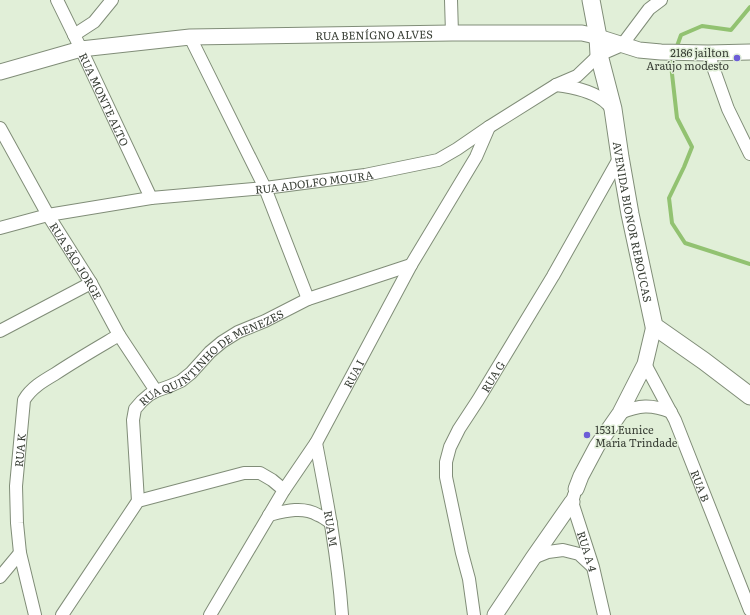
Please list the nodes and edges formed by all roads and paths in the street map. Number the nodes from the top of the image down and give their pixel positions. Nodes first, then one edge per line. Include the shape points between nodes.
1 (57, 0) edge
2 (112, 0) edge
3 (451, 0) edge
4 (591, 0) edge
5 (661, 0) edge
6 (452, 33) junction
7 (74, 35) junction
8 (190, 37) junction
9 (598, 37) junction
10 (622, 45) junction
11 (81, 49) junction
12 (750, 52) edge
13 (708, 53) junction
14 (599, 56) junction
15 (0, 72) edge
16 (556, 85) junction
17 (613, 109) junction
18 (489, 127) junction
19 (0, 128) edge
20 (750, 154) edge
21 (620, 157) junction
22 (265, 188) junction
23 (151, 198) junction
24 (48, 215) junction
25 (0, 228) edge
26 (411, 264) junction
27 (90, 283) junction
28 (308, 298) junction
29 (654, 326) junction
30 (0, 331) edge
31 (119, 335) junction
32 (645, 364) junction
33 (156, 391) junction
34 (750, 396) edge
35 (671, 412) junction
36 (620, 413) junction
37 (316, 443) junction
38 (284, 490) junction
39 (574, 495) junction
40 (138, 501) junction
41 (269, 515) junction
42 (331, 523) junction
43 (20, 553) junction
44 (533, 558) junction
45 (593, 567) junction
46 (0, 577) edge
47 (749, 611) edge
48 (35, 615) edge
49 (62, 615) edge
50 (210, 615) edge
51 (342, 615) edge
52 (474, 615) edge
53 (495, 615) edge
54 (604, 615) edge

1 - 7 street, RUA MONTE ALTO
2 - 7 street via 94,22
3 - 6 street
4 - 9 main road, AVENIDA BIONOR REBOUCAS
5 - 10 street via 648,9
6 - 8 street, RUA BENÍGNO ALVES
6 - 9 street, RUA BENÍGNO ALVES via 582,33
7 - 11 street, RUA MONTE ALTO
8 - 11 street, RUA BENÍGNO ALVES
8 - 22 street
9 - 10 street, RUA BENÍGNO ALVES
9 - 14 main road, AVENIDA BIONOR REBOUCAS
10 - 13 street, RUA BENÍGNO ALVES via 646,51
10 - 14 street, RUA ADOLFO MOURA
11 - 15 street, RUA BENÍGNO ALVES
11 - 23 street, RUA MONTE ALTO
12 - 13 street, RUA BENÍGNO ALVES
13 - 20 street via 728,109
14 - 16 street, RUA ADOLFO MOURA via 577,76
14 - 17 main road, AVENIDA BIONOR REBOUCAS
16 - 17 street via 591,93
16 - 18 street, RUA ADOLFO MOURA
17 - 21 main road, AVENIDA BIONOR REBOUCAS
18 - 22 street, RUA ADOLFO MOURA via 438,160 365,175
18 - 26 street, RUA I via 476,157
19 - 24 street, RUA SÃO JORGE
21 - 29 main road, AVENIDA BIONOR REBOUCAS
21 - 52 street, RUA G via 553,276 450,447 446,477 469,580
22 - 23 street, RUA ADOLFO MOURA
22 - 28 street
23 - 24 street, RUA ADOLFO MOURA
24 - 25 street, RUA ADOLFO MOURA
24 - 27 street, RUA SÃO JORGE
26 - 28 street, RUA QUINTINHO DE MENEZES
26 - 37 street, RUA I
27 - 30 street
27 - 31 street, RUA SÃO JORGE
28 - 33 street, RUA QUINTINHO DE MENEZES via 238,332 210,352 191,374
29 - 32 street
29 - 34 main road
31 - 33 street, RUA SÃO JORGE
31 - 43 street, RUA K via 36,386 24,400 16,486
32 - 35 street, RUA B
32 - 36 street
33 - 40 street, RUA QUINTINHO DE MENEZES via 135,409 133,420
35 - 36 street via 647,406 633,407
35 - 47 street, RUA B
36 - 39 street via 597,446
37 - 38 street, RUA I
37 - 42 street, RUA M
38 - 40 street via 260,473 244,473
38 - 41 street, RUA I
39 - 44 street
39 - 45 street, RUA A 4
40 - 49 street
41 - 42 street via 304,510 317,514
41 - 50 street, RUA I
42 - 51 street, RUA M
43 - 46 street
43 - 48 street, RUA K
44 - 45 street via 563,550 579,554
44 - 53 street
45 - 54 street, RUA A 4

